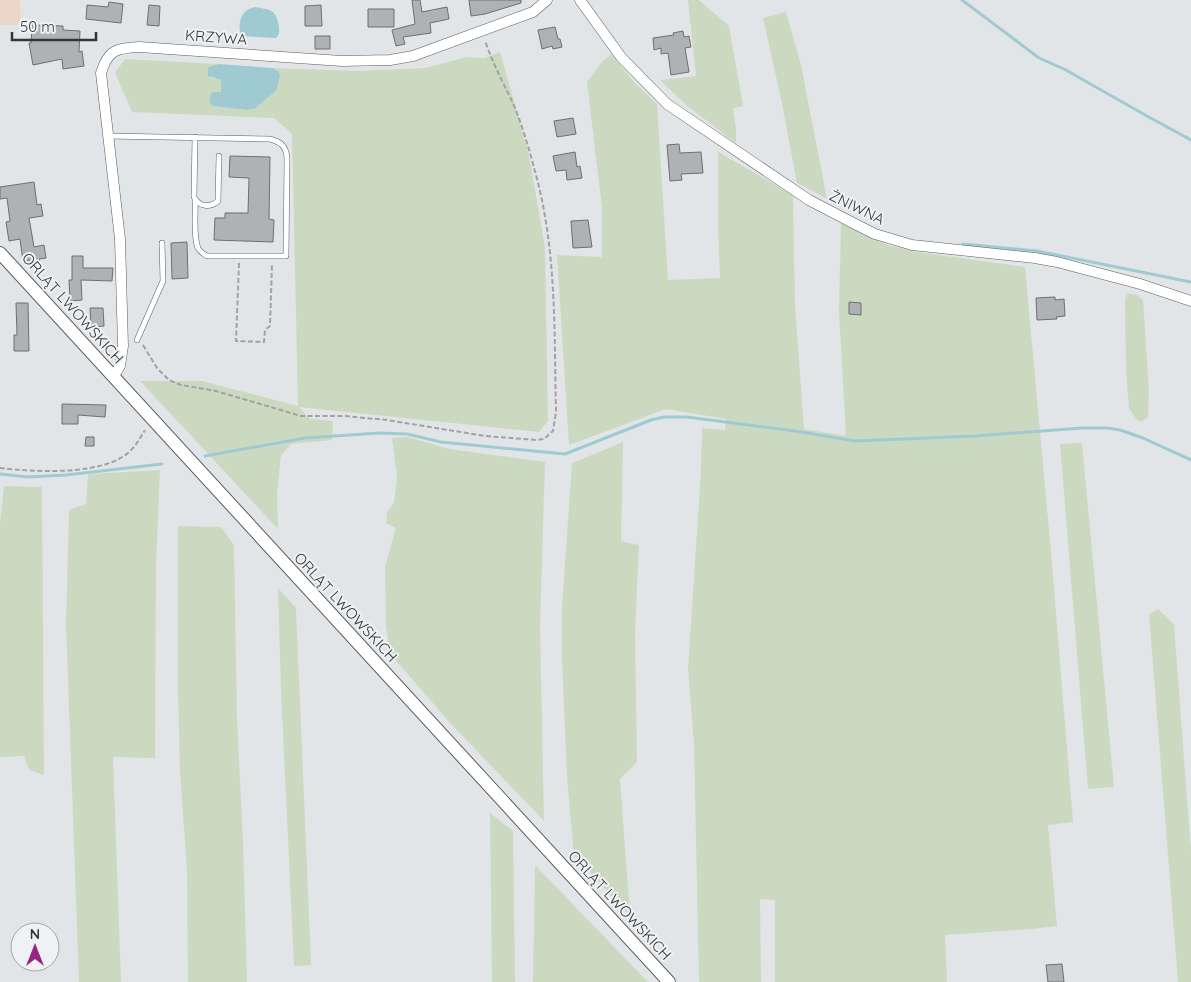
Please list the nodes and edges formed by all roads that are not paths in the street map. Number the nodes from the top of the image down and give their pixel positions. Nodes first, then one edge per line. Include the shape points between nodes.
1 (548, 0) edge
2 (580, 0) edge
3 (108, 136) junction
4 (195, 137) junction
5 (219, 156) dead end
6 (195, 199) junction
7 (162, 243) dead end
8 (0, 253) edge
9 (1191, 301) edge
10 (136, 340) road end
11 (114, 378) junction
12 (669, 982) edge

1 - 3 street, KRZYWA via 532,12 413,56 390,60 342,61 124,48 105,60 101,73
2 - 9 street, ŻNIWNA via 621,57 667,104 809,200 875,234 912,245 1057,262
3 - 4 lane
3 - 11 street, KRZYWA via 120,239 123,340 120,366
4 - 6 lane
4 - 6 lane via 270,139 283,144 287,158 286,256 207,256 198,247
5 - 6 lane via 218,201 208,206
7 - 10 lane via 163,281
8 - 11 street, ORLĄT LWOWSKICH
11 - 12 street, ORLĄT LWOWSKICH

